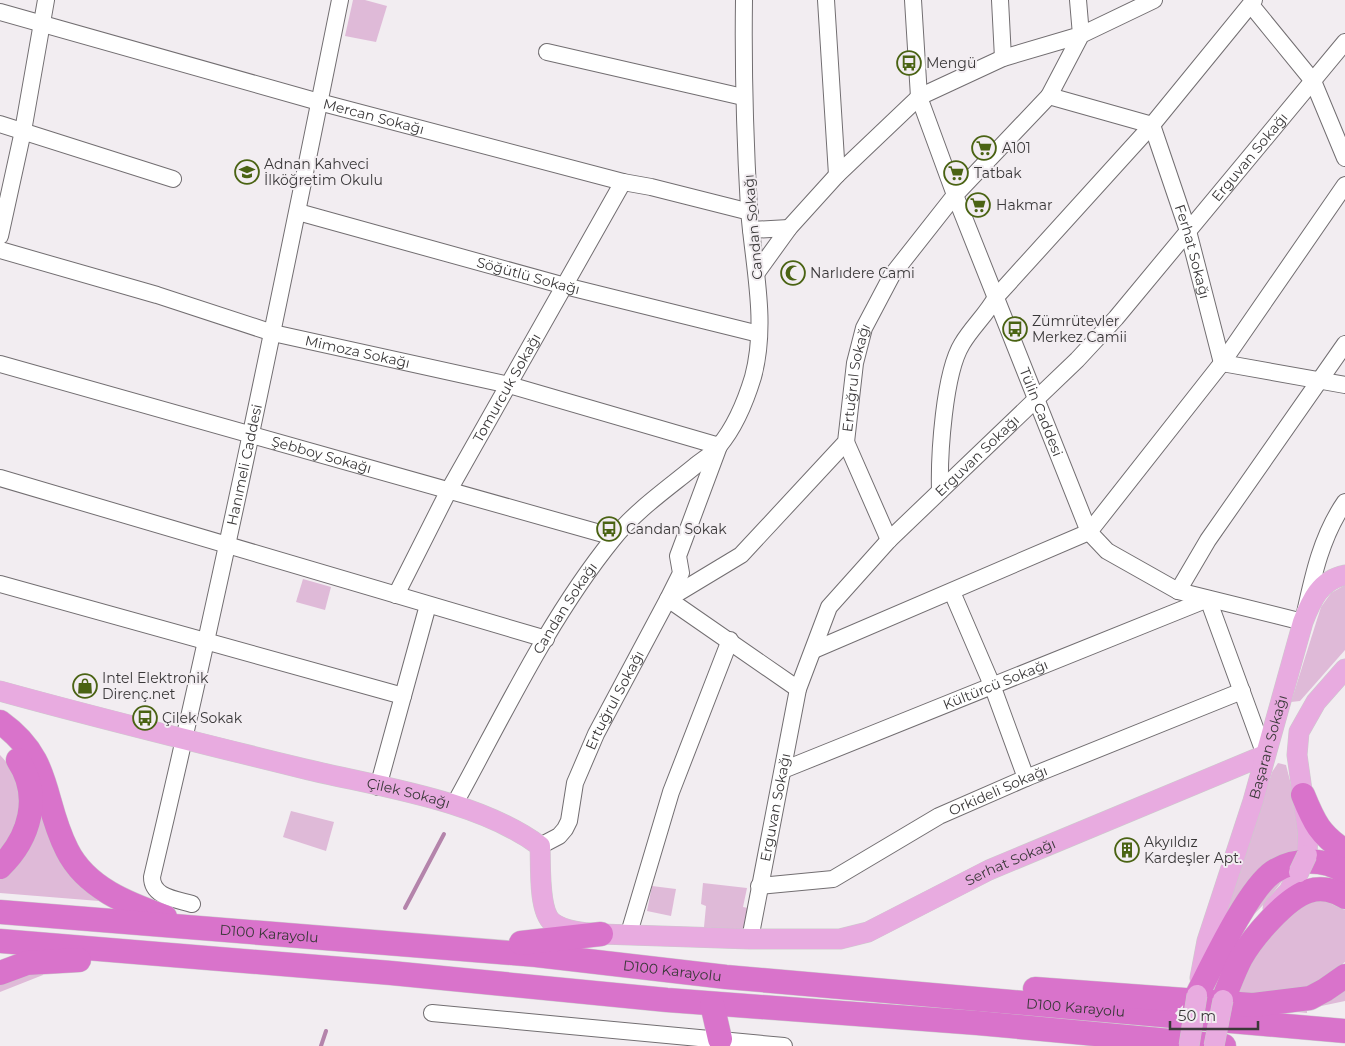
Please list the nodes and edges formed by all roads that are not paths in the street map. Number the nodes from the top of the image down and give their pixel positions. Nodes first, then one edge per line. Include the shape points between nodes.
1 (46, 0) edge
2 (340, 0) edge
3 (744, 0) edge
4 (826, 0) edge
5 (913, 0) edge
6 (1000, 0) edge
7 (1078, 0) edge
8 (1154, 0) edge
9 (1253, 2) edge
10 (0, 12) edge
11 (42, 22) junction
12 (1081, 35) junction
13 (1345, 42) edge
14 (546, 52) dead end
15 (1003, 58) junction
16 (1313, 81) junction
17 (1049, 96) junction
18 (743, 97) junction
19 (919, 98) junction
20 (319, 102) junction
21 (0, 124) edge
22 (1152, 125) junction
23 (23, 131) junction
24 (1345, 158) edge
25 (837, 175) junction
26 (173, 179) dead end
27 (623, 182) junction
28 (1345, 185) edge
29 (955, 195) junction
30 (298, 212) junction
31 (750, 212) junction
32 (790, 228) junction
33 (751, 230) junction
34 (1188, 231) junction
35 (0, 236) edge
36 (0, 250) edge
37 (758, 271) junction
38 (565, 286) junction
39 (996, 297) junction
40 (273, 333) junction
41 (759, 334) junction
42 (1345, 344) edge
43 (1222, 363) junction
44 (0, 364) edge
45 (1319, 381) junction
46 (509, 385) junction
47 (1345, 385) edge
48 (1036, 398) junction
49 (251, 434) junction
50 (846, 442) junction
51 (719, 446) junction
52 (0, 478) edge
53 (449, 490) junction
54 (940, 491) junction
55 (1345, 502) edge
56 (1089, 532) junction
57 (614, 537) junction
58 (889, 540) junction
59 (227, 544) junction
60 (1345, 575) edge
61 (0, 584) edge
62 (1178, 591) junction
63 (952, 592) junction
64 (396, 595) junction
65 (668, 599) junction
66 (1208, 599) junction
67 (428, 605) junction
68 (1303, 622) junction
69 (546, 639) junction
70 (730, 640) junction
71 (205, 642) junction
72 (814, 650) junction
73 (1345, 669) edge
74 (992, 685) junction
75 (798, 689) junction
76 (0, 691) edge
77 (1242, 691) junction
78 (403, 696) junction
79 (1316, 702) junction
80 (0, 722) edge
81 (1274, 730) junction
82 (0, 740) edge
83 (184, 740) junction
84 (1265, 755) junction
85 (783, 770) junction
86 (1026, 778) junction
87 (378, 787) junction
88 (1303, 795) junction
89 (454, 805) junction
90 (540, 846) junction
91 (1345, 851) edge
92 (0, 867) edge
93 (1345, 872) edge
94 (759, 886) junction
95 (1345, 897) edge
96 (192, 904) dead end
97 (0, 912) edge
98 (195, 927) junction
99 (602, 934) junction
100 (629, 934) junction
101 (750, 939) junction
102 (0, 941) edge
103 (450, 948) junction
104 (170, 954) junction
105 (0, 973) edge
106 (1345, 976) edge
107 (803, 983) junction
108 (1197, 995) junction
109 (1223, 1000) junction
110 (712, 1004) junction
111 (432, 1013) dead end
112 (1345, 1031) edge
113 (1147, 1039) junction
114 (720, 1043) edge
115 (784, 1046) edge
116 (1172, 1046) edge
117 (1189, 1046) edge
118 (1214, 1046) edge
119 (1224, 1046) edge

1 - 11 street
2 - 20 street, Hanımeli Caddesi
3 - 18 street, Candan Sokağı
4 - 25 street
5 - 19 street, Tülin Caddesi
6 - 15 street
7 - 12 street
8 - 12 street
9 - 16 street
9 - 22 street
10 - 11 street, Mercan Sokağı
11 - 20 street, Mercan Sokağı
11 - 23 street
12 - 15 street
12 - 17 street, Ertuğrul Sokağı
13 - 16 street, Erguvan Sokağı
14 - 18 street
15 - 19 street
16 - 24 street
16 - 34 street, Erguvan Sokağı
17 - 22 street
17 - 29 street, Ertuğrul Sokağı
18 - 31 street, Candan Sokağı
19 - 25 street
19 - 29 street, Tülin Caddesi
20 - 27 street, Mercan Sokağı
20 - 30 street, Hanımeli Caddesi
21 - 23 street
22 - 34 street, Ferhat Sokağı
22 - 39 street
23 - 26 street
23 - 35 street
25 - 32 street
27 - 31 street, Mercan Sokağı
27 - 38 street, Tomurcuk Sokağı
28 - 43 street
29 - 39 street, Tülin Caddesi
29 - 50 street, Ertuğrul Sokağı via 892,275 864,328 855,363
30 - 38 street, Söğütlü Sokağı
30 - 40 street, Hanımeli Caddesi
31 - 33 street, Candan Sokağı
32 - 33 street
32 - 37 street
33 - 37 street, Candan Sokağı
34 - 43 street, Ferhat Sokağı
34 - 48 street, Erguvan Sokağı via 1116,318
36 - 40 street, Mimoza Sokağı via 157,295
37 - 41 street, Candan Sokağı
38 - 41 street, Söğütlü Sokağı
38 - 46 street, Tomurcuk Sokağı
39 - 48 street, Tülin Caddesi
39 - 54 street via 962,344 950,382 939,458
40 - 46 street, Mimoza Sokağı
40 - 49 street, Hanımeli Caddesi
41 - 51 street, Candan Sokağı via 754,374 746,400
42 - 45 street
43 - 45 street
43 - 56 street
44 - 49 street, Şebboy Sokağı
45 - 47 street
45 - 62 street via 1208,540
46 - 51 street, Mimoza Sokağı
46 - 53 street, Tomurcuk Sokağı
48 - 54 street, Erguvan Sokağı
48 - 56 street, Tülin Caddesi
49 - 53 street, Şebboy Sokağı
49 - 59 street, Hanımeli Caddesi
50 - 58 street
50 - 65 street, Ertuğrul Sokağı via 741,555
51 - 57 street, Candan Sokağı
51 - 65 street, Candan Sokağı via 678,556 681,573
52 - 59 street
53 - 57 street, Şebboy Sokağı
53 - 64 street, Tomurcuk Sokağı
54 - 58 street, Erguvan Sokağı
55 - 68 street, Başaran Sokağı via 1331,524 1314,572
56 - 62 street, Tülin Caddesi via 1107,551
56 - 63 street
57 - 69 street, Candan Sokağı
58 - 72 street, Erguvan Sokağı via 829,607
59 - 64 street
59 - 71 street, Hanımeli Caddesi
60 - 68 main road via 1324,584 1313,597
61 - 71 street
62 - 66 street, Tülin Caddesi
63 - 72 street
63 - 74 street
64 - 67 street
65 - 70 street
65 - 90 street, Ertuğrul Sokağı via 596,734 575,783 570,821 559,836
66 - 68 street, Tülin Caddesi
66 - 74 street, Kültürcü Sokağı
66 - 77 street
67 - 69 street
67 - 78 street
68 - 81 main road, Başaran Sokağı
69 - 89 street, Candan Sokağı
70 - 75 street
70 - 100 street via 671,792
71 - 78 street
71 - 83 street, Hanımeli Caddesi
72 - 75 street, Erguvan Sokağı
73 - 79 main road
74 - 85 street, Kültürcü Sokağı
74 - 86 street
75 - 85 street, Erguvan Sokağı
76 - 83 main road, Çilek Sokağı
77 - 84 street
77 - 86 street, Orkideli Sokağı
78 - 87 street
79 - 81 main road
79 - 88 main road via 1299,732 1297,755
80 - 98 highway via 18,736 37,762 63,841 71,858 84,873 122,901
81 - 84 main road, Başaran Sokağı
82 - 92 highway via 20,764 32,798 23,835
83 - 87 main road, Çilek Sokağı
83 - 96 street, Hanımeli Caddesi via 152,881 158,893
84 - 101 main road, Serhat Sokağı via 989,870 868,932 840,939
84 - 108 main road, Başaran Sokağı via 1245,828 1207,941
85 - 94 street, Erguvan Sokağı
86 - 94 street, Orkideli Sokağı via 939,816 833,879
87 - 89 main road, Çilek Sokağı
88 - 91 highway via 1324,836
88 - 109 main road via 1308,833 1303,863 1288,891 1258,923 1237,955 1226,979
89 - 90 main road, Çilek Sokağı via 506,824
90 - 99 main road via 542,897 547,915 560,926 578,932
93 - 108 highway via 1335,865 1314,862 1290,864 1273,872 1259,885
94 - 101 street, Erguvan Sokağı
95 - 109 highway via 1327,889 1308,891 1290,902 1241,957
97 - 98 highway, D100 Karayolu
98 - 103 highway, D100 Karayolu
99 - 100 main road
99 - 103 highway
100 - 101 main road
102 - 104 highway, D100 Karayolu
103 - 107 highway, D100 Karayolu
104 - 105 highway via 38,962
104 - 110 highway, D100 Karayolu
106 - 107 highway via 1310,998 1253,1005 1132,994 921,982
107 - 112 highway, D100 Karayolu
108 - 117 main road, Başaran Sokağı, bridge
109 - 118 main road, bridge
110 - 113 highway, D100 Karayolu
110 - 114 highway
111 - 114 street
113 - 116 highway
113 - 119 highway, D100 Karayolu
114 - 115 street

